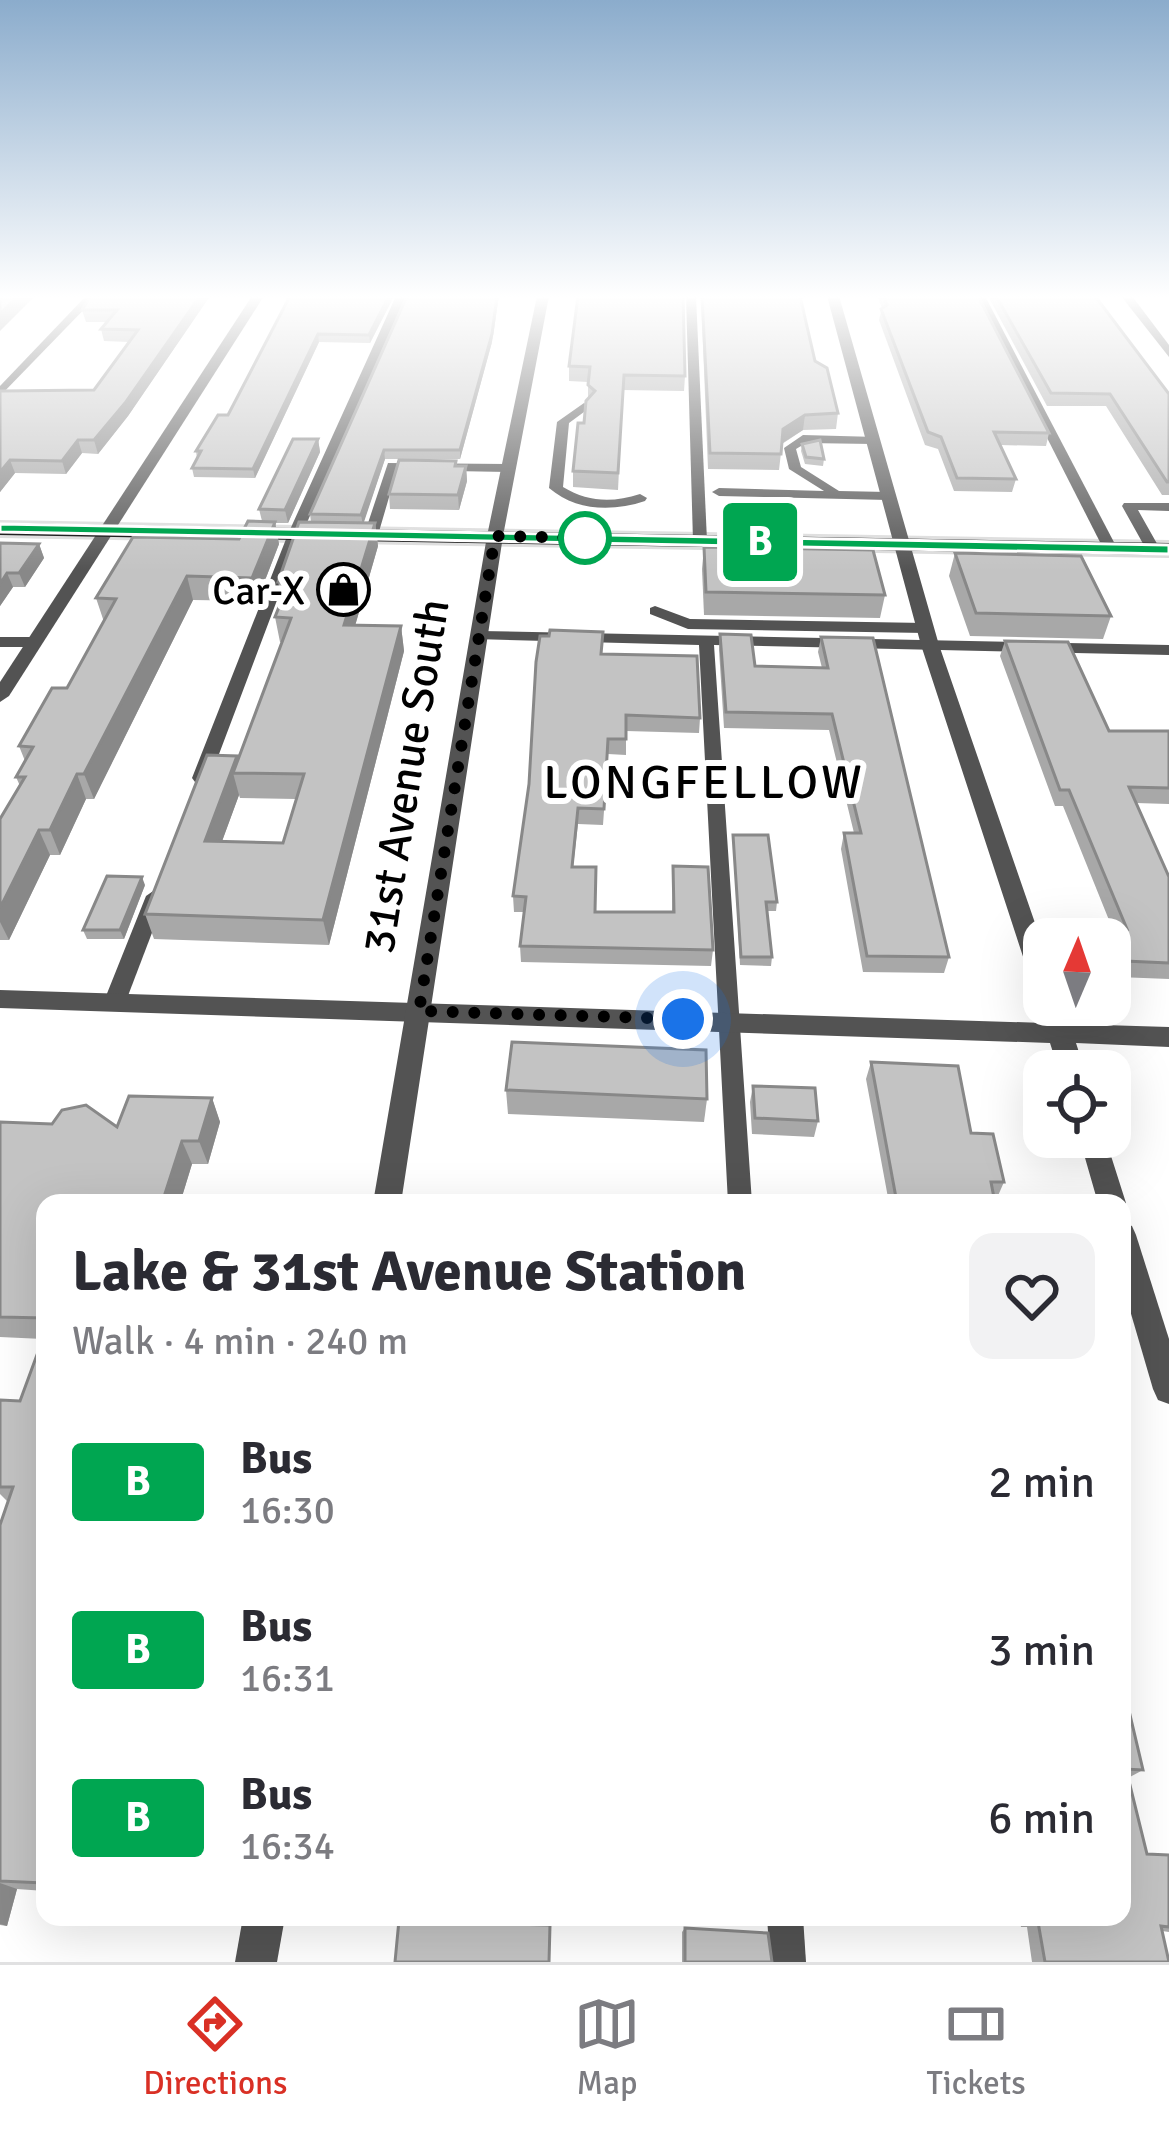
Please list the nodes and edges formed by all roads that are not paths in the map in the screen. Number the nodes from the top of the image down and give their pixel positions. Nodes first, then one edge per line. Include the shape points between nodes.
1 (198, 388) edge
2 (361, 388) edge
3 (524, 388) edge
4 (695, 388) edge
5 (858, 388) edge
6 (1027, 388) edge
7 (584, 407) edge
8 (873, 440) junction
9 (508, 468) junction
10 (719, 492) dead end
11 (845, 495) junction
12 (888, 496) junction
13 (640, 498) dead end
14 (1169, 507) edge
15 (0, 529) edge
16 (104, 530) junction
17 (296, 534) junction
18 (370, 535) junction
19 (495, 536) junction
20 (700, 541) junction
21 (902, 544) junction
22 (1110, 548) junction
23 (1161, 549) edge
24 (655, 611) dead end
25 (480, 636) junction
26 (928, 636) junction
27 (706, 640) junction
28 (0, 641) edge
29 (34, 642) junction
30 (1164, 650) edge
31 (1169, 667) edge
32 (0, 696) edge
33 (194, 797) edge
34 (160, 884) edge
35 (1023, 921) edge
36 (0, 1000) edge
37 (115, 1001) junction
38 (419, 1011) junction
39 (729, 1021) junction
40 (1058, 1026) edge
41 (1061, 1034) junction
42 (1169, 1037) edge
43 (1066, 1050) edge
44 (1098, 1158) edge
45 (388, 1194) edge
46 (739, 1194) edge
47 (1109, 1194) edge
48 (1131, 1264) edge
49 (1169, 1389) edge
50 (262, 1926) edge
51 (786, 1926) edge
52 (256, 1962) edge
53 (788, 1962) edge

1 - 16 street
2 - 17 lane
3 - 9 street, 31st Avenue South
4 - 20 lane
5 - 8 street
6 - 22 lane
7 - 13 lane via 563,422 556,488 573,501 625,505
8 - 11 lane via 803,439 790,448 795,469
8 - 12 street
9 - 18 lane via 392,466
9 - 19 street, 31st Avenue South
10 - 11 lane
11 - 12 lane
12 - 21 street
14 - 23 lane via 1129,506
15 - 16 main road
16 - 17 main road
16 - 29 street
17 - 18 main road
17 - 33 lane
18 - 19 main road
19 - 20 main road
19 - 25 street, 31st Avenue South
20 - 21 main road
21 - 22 main road
21 - 26 street
22 - 23 main road
24 - 26 lane via 688,623
25 - 27 lane
25 - 38 street, 31st Avenue South
26 - 27 lane
26 - 30 lane
26 - 35 street
27 - 39 lane
28 - 29 lane
29 - 32 street
30 - 31 lane
34 - 37 lane
36 - 37 street
37 - 38 street
38 - 39 street
38 - 45 street, 31st Avenue South
39 - 41 street
39 - 46 lane
40 - 41 street
41 - 42 street
41 - 43 street
44 - 47 street
48 - 49 street
50 - 52 street
51 - 53 lane

